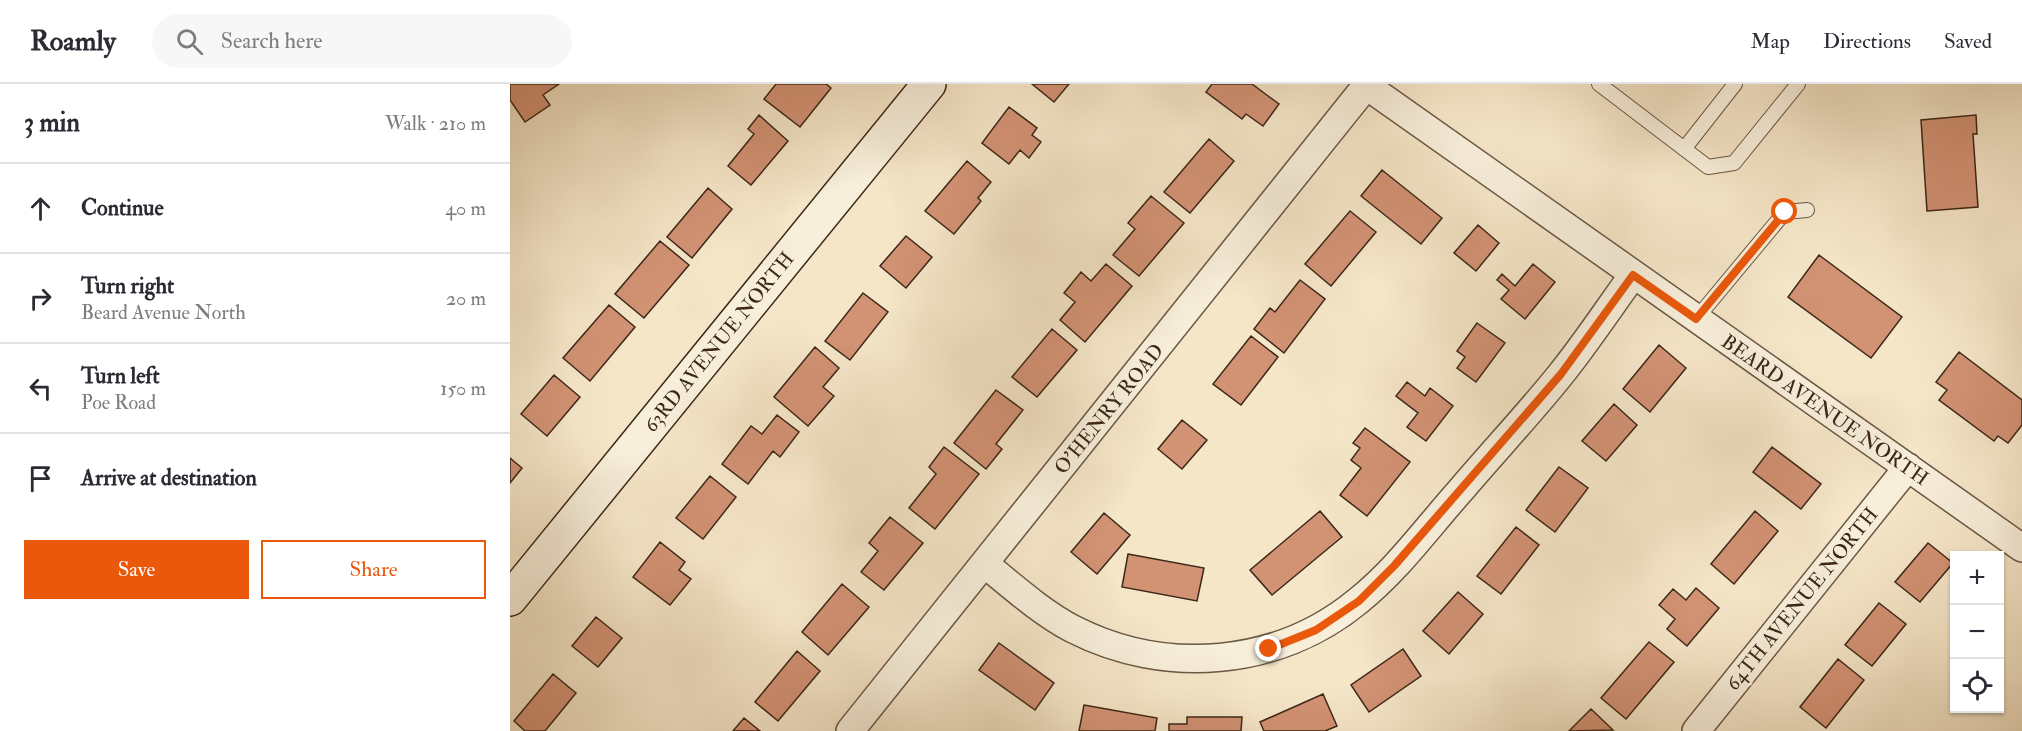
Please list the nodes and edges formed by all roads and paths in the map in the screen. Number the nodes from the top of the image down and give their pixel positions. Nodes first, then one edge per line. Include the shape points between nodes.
1 (929, 84) edge
2 (1599, 84) edge
3 (1735, 84) edge
4 (1798, 84) edge
5 (1365, 85) edge
6 (1684, 149) junction
7 (1807, 210) dead end
8 (1633, 275) junction
9 (1696, 319) junction
10 (1908, 467) junction
11 (2022, 548) edge
12 (985, 564) junction
13 (510, 599) edge
14 (850, 731) edge
15 (1696, 731) edge

1 - 13 street, 63RD AVENUE NORTH
2 - 6 lane
3 - 6 lane
4 - 6 lane via 1734,163 1708,167
5 - 8 street, BEARD AVENUE NORTH
5 - 12 street, O'HENRY ROAD
7 - 9 lane via 1785,212
8 - 9 street, BEARD AVENUE NORTH
8 - 12 street via 1561,374 1394,566 1359,601 1316,630 1269,649 1219,659 1168,659 1119,647 1072,629
9 - 10 street, BEARD AVENUE NORTH
10 - 11 street, BEARD AVENUE NORTH
10 - 15 street, 64TH AVENUE NORTH
12 - 14 street, O'HENRY ROAD

